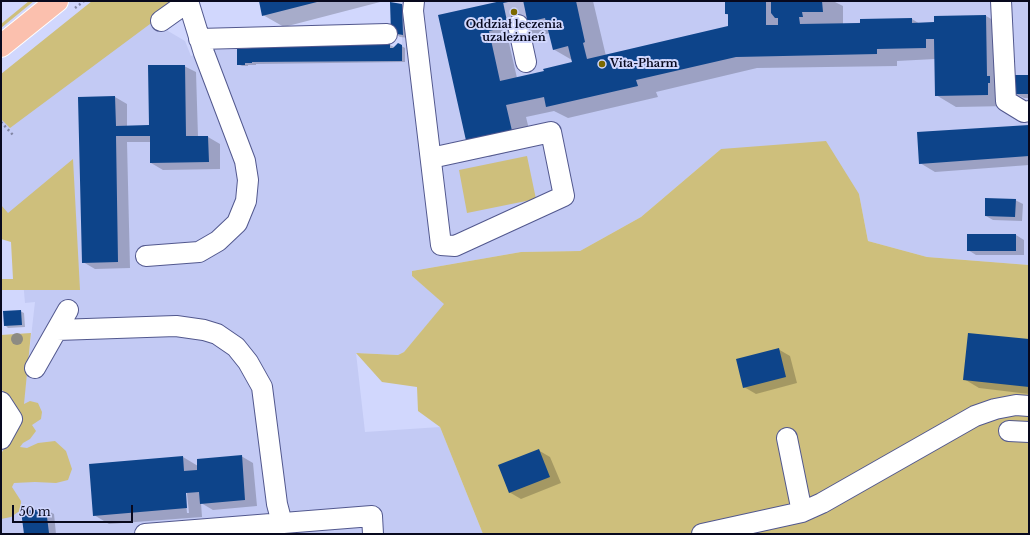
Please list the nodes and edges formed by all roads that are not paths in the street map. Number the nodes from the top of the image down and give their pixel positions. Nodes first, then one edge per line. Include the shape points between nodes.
1 (57, 1) edge
2 (188, 1) edge
3 (414, 1) edge
4 (1001, 1) edge
5 (161, 21) dead end
6 (518, 25) tunnel mouth
7 (386, 34) dead end
8 (199, 39) junction
9 (1, 46) edge
10 (526, 62) dead end
11 (1029, 111) edge
12 (431, 158) junction
13 (146, 256) dead end
14 (68, 310) dead end
15 (57, 330) junction
16 (36, 368) dead end
17 (1, 402) edge
18 (1029, 406) edge
19 (1009, 431) dead end
20 (1029, 432) edge
21 (787, 438) dead end
22 (1, 439) edge
23 (802, 512) junction
24 (282, 523) junction
25 (144, 534) edge
26 (373, 534) edge
27 (702, 534) edge

1 - 9 main road
2 - 5 lane
2 - 8 lane
3 - 12 lane via 413,11
4 - 11 lane via 1006,101 1024,112
6 - 10 lane
7 - 8 lane
8 - 13 lane via 245,161 248,180 246,201 237,223 199,252
12 - 12 lane via 441,245 455,246 564,196 551,132
14 - 15 lane
15 - 16 lane
15 - 24 lane via 176,326 217,334 236,347 262,387 277,504
17 - 22 lane via 12,419
18 - 23 lane via 1016,405 975,416
19 - 20 lane
21 - 23 lane
23 - 27 lane
24 - 25 lane
24 - 26 lane via 372,516

